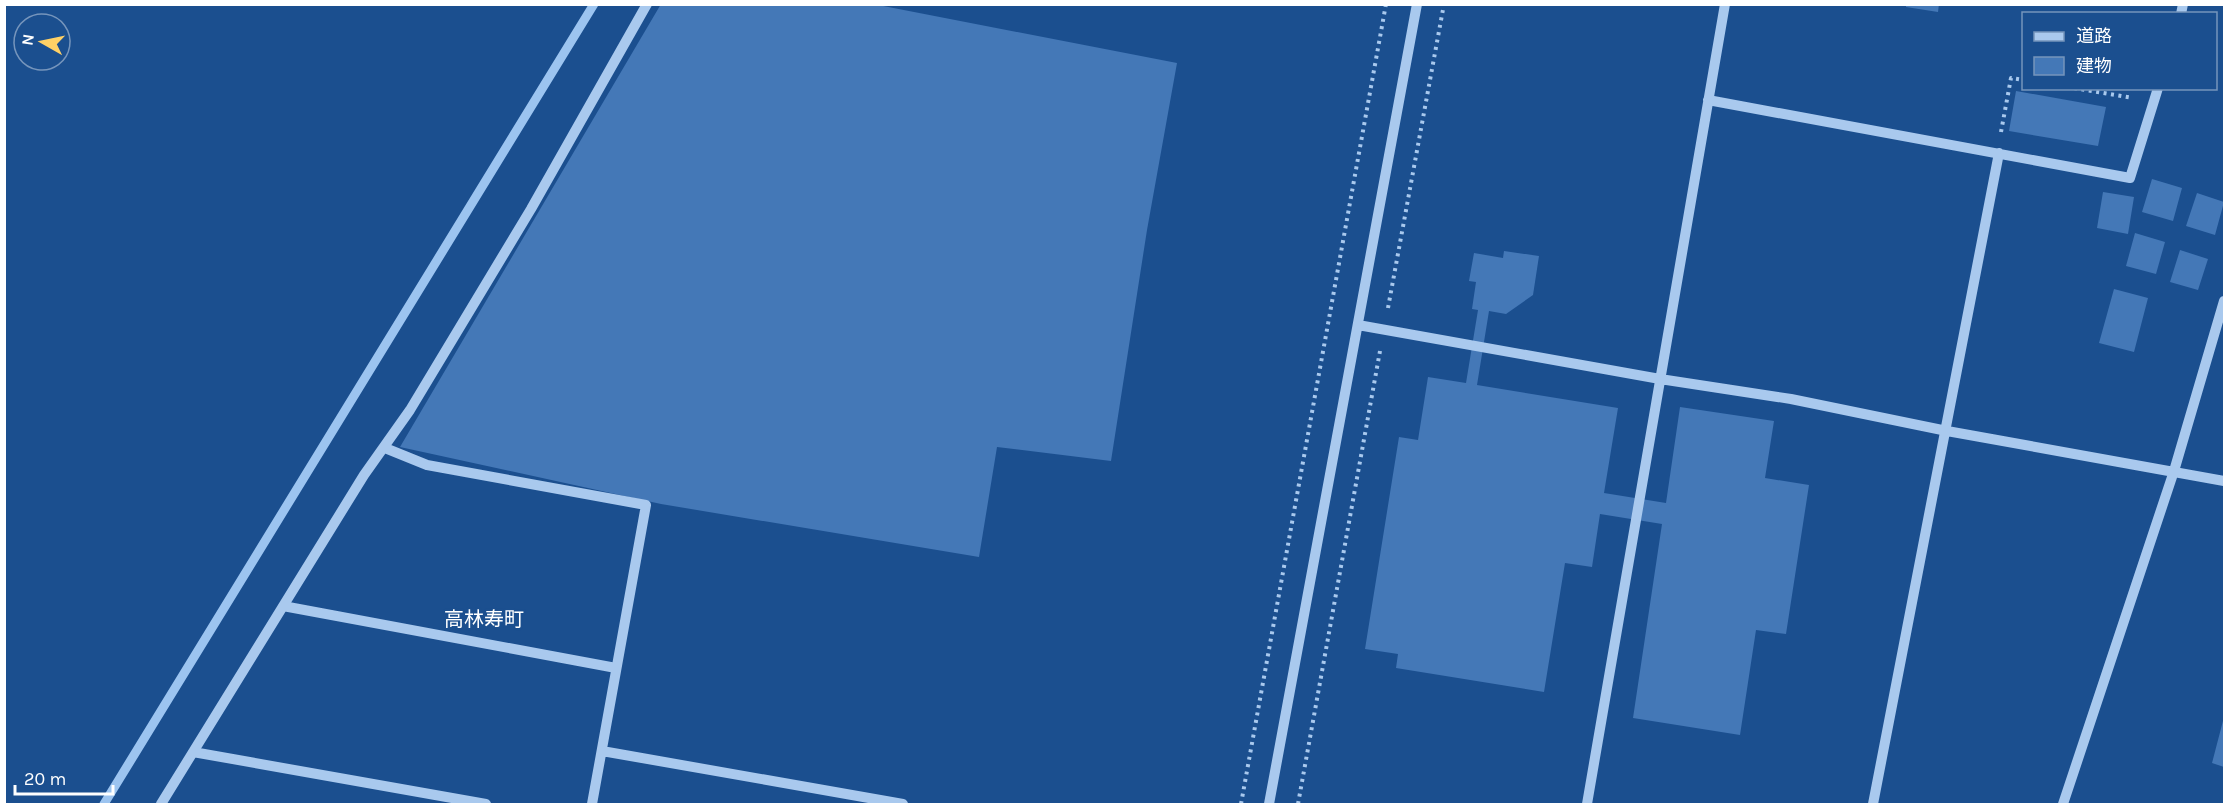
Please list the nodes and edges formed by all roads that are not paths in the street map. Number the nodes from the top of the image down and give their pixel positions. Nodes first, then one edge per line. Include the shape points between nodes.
1 (647, 4) edge
2 (1417, 4) edge
3 (1725, 4) edge
4 (2157, 90) edge
5 (1708, 100) junction
6 (1999, 153) junction
7 (2224, 301) edge
8 (1358, 325) junction
9 (1660, 379) junction
10 (1947, 431) junction
11 (385, 448) junction
12 (2174, 471) junction
13 (2224, 481) edge
14 (283, 606) junction
15 (616, 668) junction
16 (602, 751) junction
17 (193, 752) junction
18 (161, 804) edge
19 (486, 804) edge
20 (592, 804) edge
21 (903, 804) edge
22 (1269, 804) edge
23 (1587, 804) edge
24 (1873, 804) edge
25 (2062, 804) edge

1 - 11 street via 531,209
2 - 8 street
3 - 5 street
4 - 6 street via 2130,177
5 - 6 street
5 - 9 street
6 - 10 street
7 - 12 street
8 - 9 street
8 - 22 street
9 - 10 street via 1791,399
9 - 23 street
10 - 12 street
10 - 24 street
11 - 14 street
11 - 15 street via 427,465 646,505
12 - 13 street
12 - 25 street
14 - 15 street
14 - 17 street
15 - 16 street
16 - 20 street
16 - 21 street
17 - 18 street
17 - 19 street

